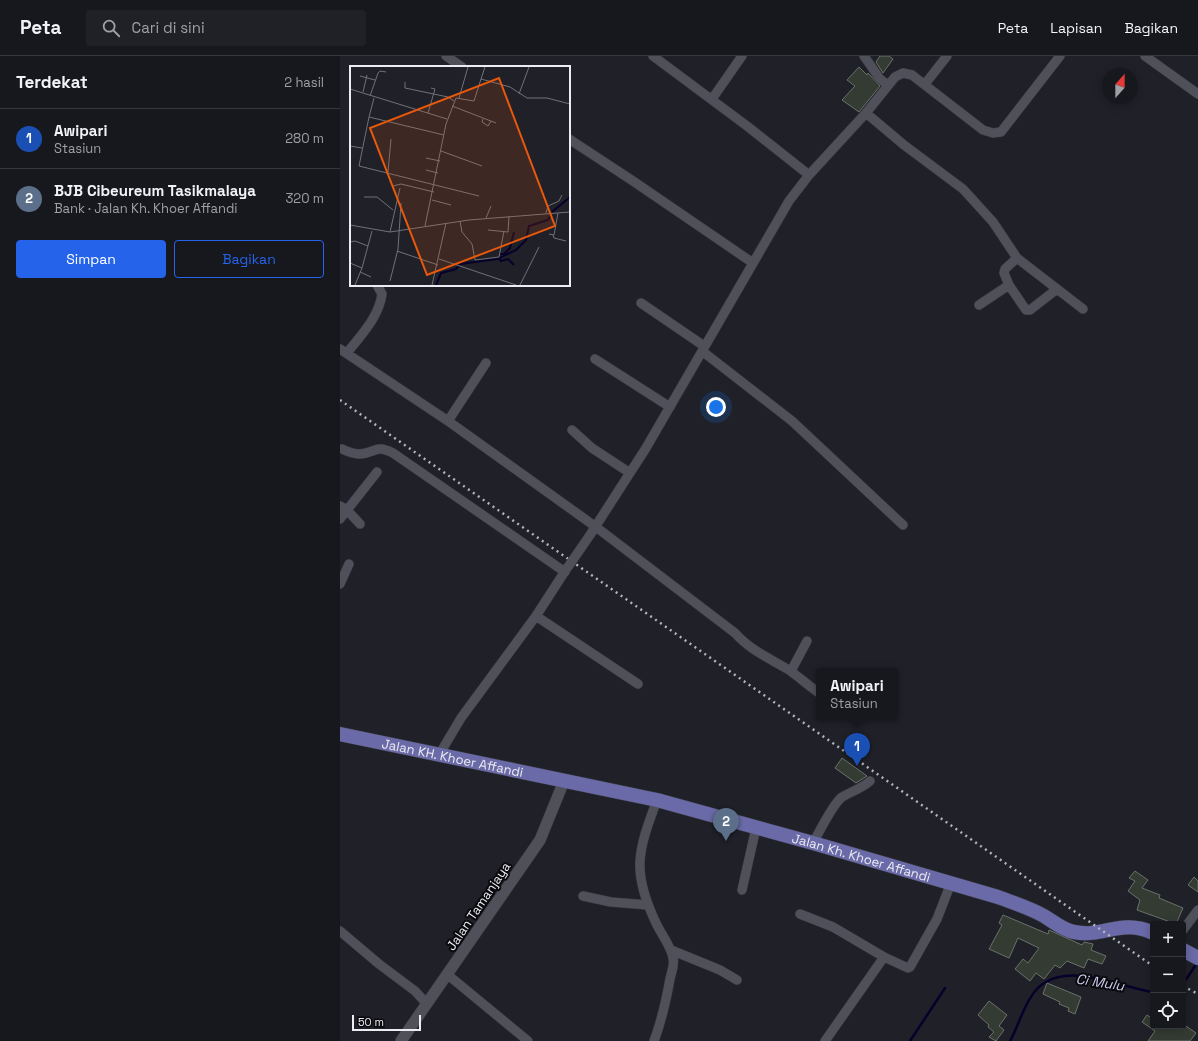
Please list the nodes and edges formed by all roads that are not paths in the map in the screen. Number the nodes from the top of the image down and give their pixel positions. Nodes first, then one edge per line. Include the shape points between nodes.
1 (446, 56) edge
2 (653, 56) edge
3 (742, 56) edge
4 (864, 56) edge
5 (947, 56) edge
6 (1060, 56) edge
7 (1145, 56) edge
8 (461, 66) edge
9 (925, 84) junction
10 (888, 85) junction
11 (1198, 94) edge
12 (712, 99) junction
13 (866, 113) junction
14 (570, 141) edge
15 (808, 175) junction
16 (1017, 258) junction
17 (753, 263) junction
18 (1009, 285) junction
19 (378, 286) edge
20 (1056, 289) junction
21 (641, 303) dead end
22 (978, 305) dead end
23 (1083, 309) dead end
24 (703, 348) junction
25 (344, 351) edge
26 (595, 359) dead end
27 (486, 363) dead end
28 (670, 407) junction
29 (448, 421) junction
30 (572, 430) dead end
31 (342, 449) dead end
32 (377, 472) dead end
33 (630, 473) junction
34 (344, 508) edge
35 (340, 518) edge
36 (360, 524) dead end
37 (903, 525) dead end
38 (596, 527) junction
39 (349, 564) dead end
40 (566, 569) junction
41 (340, 584) edge
42 (536, 616) junction
43 (807, 641) dead end
44 (791, 671) junction
45 (638, 684) dead end
46 (816, 691) edge
47 (340, 734) edge
48 (439, 755) junction
49 (564, 781) junction
50 (870, 782) dead end
51 (657, 800) junction
52 (756, 828) junction
53 (813, 843) junction
54 (951, 883) junction
55 (742, 890) dead end
56 (583, 896) dead end
57 (648, 904) junction
58 (1198, 910) edge
59 (800, 914) dead end
60 (1186, 926) edge
61 (340, 931) edge
62 (1150, 932) edge
63 (671, 950) junction
64 (884, 957) junction
65 (448, 975) junction
66 (737, 980) dead end
67 (427, 1004) junction
68 (402, 1041) edge
69 (528, 1041) edge
70 (654, 1041) edge
71 (825, 1041) edge

1 - 8 street
2 - 12 street
3 - 12 street
4 - 10 street via 880,79
5 - 9 street
6 - 9 street via 1001,132 983,130
7 - 11 street
9 - 10 street via 912,75 903,73
10 - 13 street
12 - 15 street
13 - 15 street
13 - 16 street via 963,189 993,222
14 - 17 street
15 - 17 street via 789,201
16 - 18 street via 1004,270
16 - 20 street
17 - 24 street
18 - 20 street via 1028,310
18 - 22 street
19 - 25 street via 382,294 373,319
20 - 23 street
21 - 24 street
24 - 28 street
24 - 37 street via 792,421
25 - 29 street
26 - 28 street
27 - 29 street
28 - 33 street
29 - 38 street
30 - 33 street via 592,448
31 - 40 street via 353,454 379,448 393,452
32 - 34 street
33 - 38 street
34 - 35 street
34 - 36 street
38 - 40 street, bridge
38 - 44 street via 735,632 758,653
39 - 41 street
40 - 42 street
42 - 45 street
42 - 48 street via 461,718
43 - 44 street
44 - 46 street
47 - 48 main road, Jalan KH. Khoer Affandi
48 - 49 main road, Jalan KH. Khoer Affandi
49 - 51 main road, Jalan Kh. Khoer Affandi
49 - 65 street, Jalan Tamanjaya via 544,834
50 - 53 street via 838,801
51 - 52 main road, Jalan Kh. Khoer Affandi
51 - 57 street via 639,854 639,867
52 - 53 main road, Jalan Kh. Khoer Affandi
52 - 55 street
53 - 54 main road, Jalan Kh. Khoer Affandi
54 - 62 main road, Jalan Kh. Khoer Affandi via 1017,904 1073,932 1087,933 1132,926
54 - 64 street via 940,913 910,967 906,968
56 - 57 street via 611,902
57 - 63 street
58 - 60 street
59 - 64 street via 833,927
61 - 67 street via 415,991
63 - 66 street via 720,970
63 - 70 street via 674,962 666,1002
64 - 71 street
65 - 67 street, Jalan Tamanjaya
65 - 69 street
67 - 68 street, Jalan Tamanjaya

